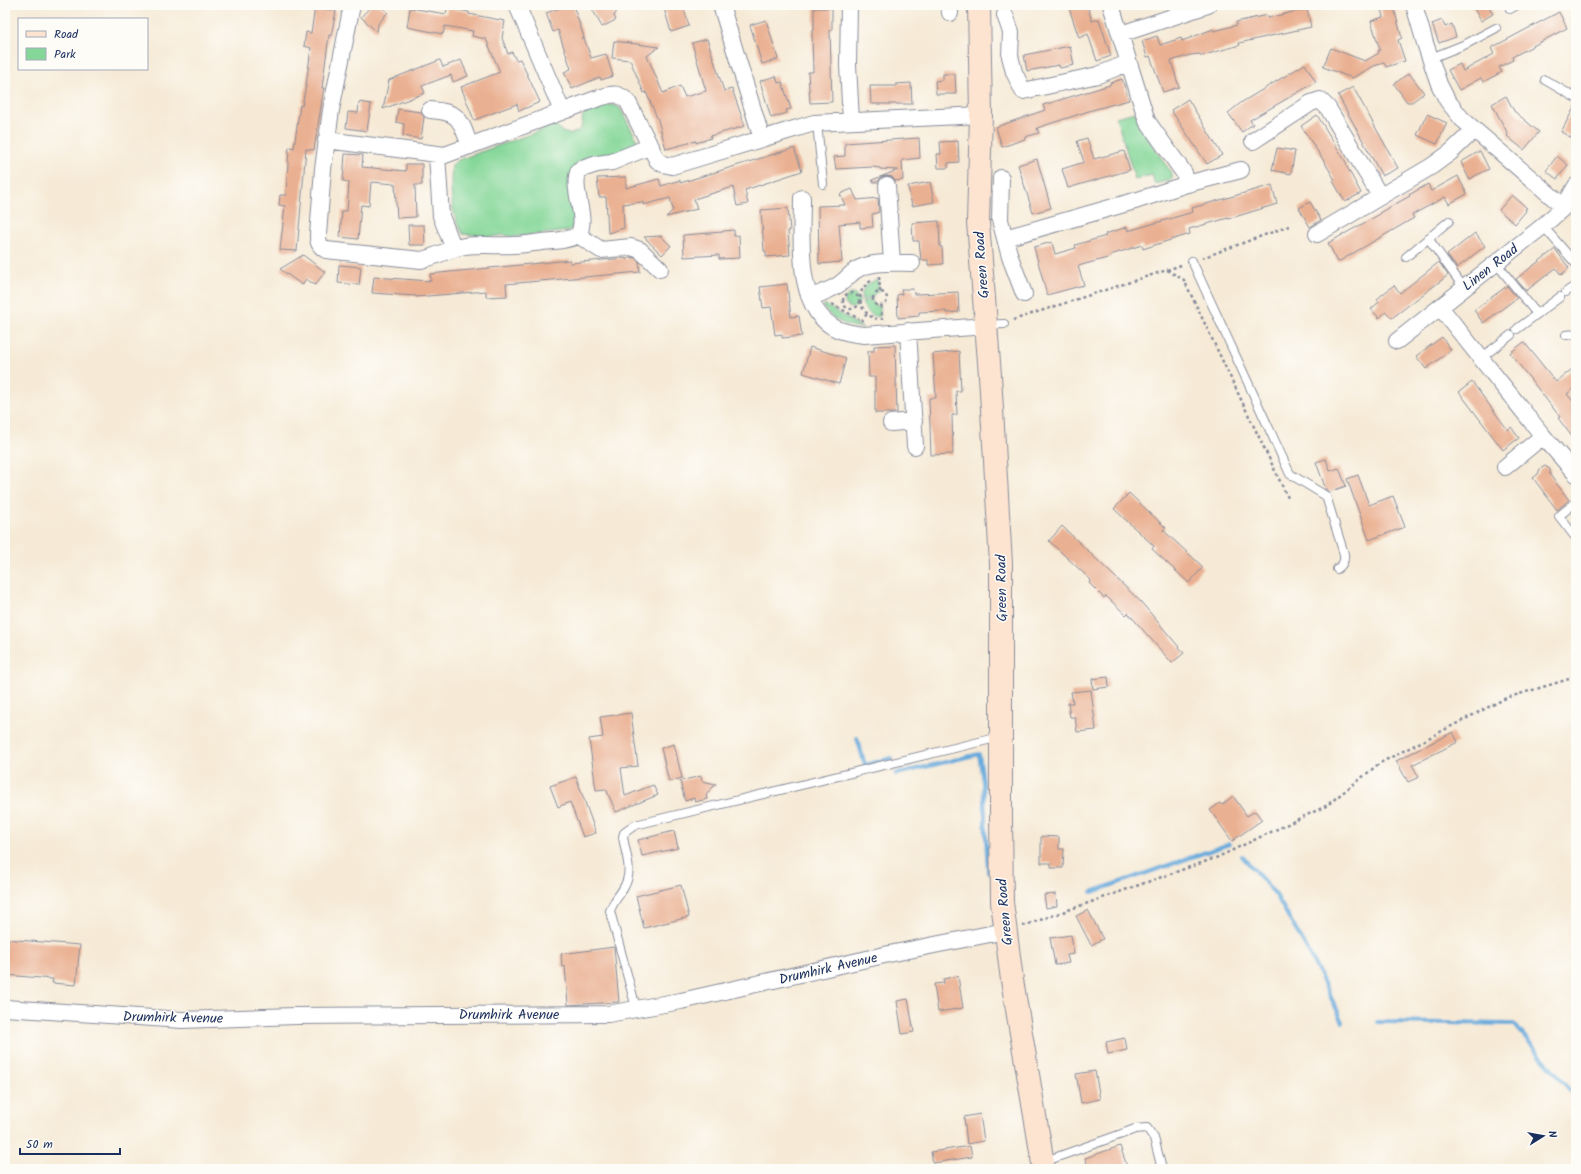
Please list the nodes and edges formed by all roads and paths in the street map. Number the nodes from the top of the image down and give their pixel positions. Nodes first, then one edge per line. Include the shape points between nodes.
1 (352, 5) edge
2 (517, 5) edge
3 (721, 5) edge
4 (849, 5) edge
5 (979, 5) edge
6 (1111, 5) edge
7 (1208, 5) edge
8 (1414, 5) edge
9 (1005, 15) dead end
10 (1496, 28) dead end
11 (1121, 34) junction
12 (1431, 58) junction
13 (1128, 63) junction
14 (1545, 80) dead end
15 (1576, 98) edge
16 (430, 110) dead end
17 (562, 111) junction
18 (980, 115) junction
19 (851, 121) junction
20 (817, 123) junction
21 (1474, 130) junction
22 (762, 139) junction
23 (326, 140) junction
24 (1253, 141) dead end
25 (470, 146) junction
26 (651, 146) junction
27 (437, 155) junction
28 (1241, 170) dead end
29 (1001, 178) dead end
30 (823, 184) dead end
31 (1187, 184) junction
32 (887, 185) dead end
33 (1576, 187) edge
34 (1380, 196) junction
35 (802, 198) dead end
36 (1564, 207) junction
37 (1449, 221) dead end
38 (1290, 226) dead end
39 (1543, 226) junction
40 (1316, 234) dead end
41 (578, 235) junction
42 (1005, 238) junction
43 (1428, 238) junction
44 (454, 248) junction
45 (1406, 257) dead end
46 (1192, 261) junction
47 (892, 263) junction
48 (912, 263) dead end
49 (1496, 263) junction
50 (1576, 264) edge
51 (660, 269) dead end
52 (1167, 270) junction
53 (879, 273) dead end
54 (879, 278) junction
55 (1576, 285) edge
56 (1464, 288) junction
57 (880, 292) junction
58 (1024, 294) dead end
59 (810, 298) junction
60 (860, 300) junction
61 (826, 301) dead end
62 (881, 306) junction
63 (1440, 307) junction
64 (867, 314) junction
65 (1537, 314) junction
66 (882, 319) junction
67 (861, 321) junction
68 (866, 323) dead end
69 (882, 325) dead end
70 (994, 325) junction
71 (908, 331) junction
72 (1576, 334) edge
73 (1566, 335) dead end
74 (1397, 341) dead end
75 (1481, 358) junction
76 (914, 421) junction
77 (891, 423) dead end
78 (1543, 436) junction
79 (915, 446) dead end
80 (1504, 467) dead end
81 (1576, 474) edge
82 (1289, 500) dead end
83 (1576, 502) edge
84 (1576, 538) edge
85 (1337, 569) dead end
86 (1576, 677) edge
87 (1001, 737) junction
88 (1005, 932) junction
89 (645, 1006) junction
90 (5, 1008) edge
91 (1043, 1166) edge
92 (1162, 1169) edge

1 - 23 street
2 - 17 street
3 - 22 street
4 - 19 street via 848,65
5 - 18 street, Green Road
6 - 11 street
7 - 11 street
8 - 12 street
9 - 13 street via 1011,32 1010,56 1023,92 1098,75
10 - 12 lane
11 - 13 street
12 - 21 street via 1447,100
13 - 31 street via 1147,121 1184,173
14 - 15 lane
16 - 25 street via 443,110 456,116
17 - 25 street
17 - 26 street via 614,94 621,95 628,102
18 - 19 street
18 - 70 street, Green Road via 978,222
19 - 20 street
20 - 22 street
20 - 30 lane
21 - 34 street via 1432,166
21 - 36 street
22 - 26 street via 672,166 657,160
23 - 27 street
23 - 44 street via 318,235 321,247 326,250 421,260
24 - 34 street via 1311,103 1320,100 1328,108
25 - 27 street via 445,155
26 - 41 street via 612,162 579,170 577,186 582,226
27 - 44 street via 441,216
28 - 31 street
29 - 42 street via 1000,220
31 - 42 street
32 - 47 street
33 - 36 street, Linen Road
34 - 40 street
35 - 59 street via 802,270
36 - 39 street, Linen Road
37 - 43 lane
38 - 46 path
39 - 49 street, Linen Road
39 - 50 lane
41 - 44 street via 560,240 514,245
41 - 51 street via 601,250 631,247 640,250
42 - 58 street
43 - 45 lane
43 - 56 lane
46 - 52 path
46 - 85 lane via 1290,474 1326,496 1345,560
47 - 48 street
47 - 59 street via 860,267 834,288
49 - 56 street, Linen Road
49 - 65 lane
52 - 70 path
52 - 82 path via 1184,280
53 - 54 path
54 - 57 path
54 - 60 path via 865,285
55 - 65 lane
56 - 63 street, Linen Road
57 - 62 path via 886,295 887,299
57 - 62 path via 873,300
59 - 71 street via 825,321 837,329 864,335
60 - 60 path via 854,309 846,307 843,301 849,292 856,294
60 - 64 path
61 - 67 path
62 - 66 path
63 - 74 street, Linen Road
63 - 75 street
64 - 66 path
64 - 67 path
65 - 75 lane
66 - 69 path
67 - 68 path
70 - 71 street
70 - 87 street, Green Road via 990,375 1001,564
71 - 76 street
72 - 73 lane
75 - 78 street
76 - 77 street
76 - 79 street
78 - 80 street
78 - 81 street
83 - 84 lane via 1559,516
86 - 88 path via 1506,698 1380,763 1326,806 1225,854
87 - 88 street, Green Road via 1001,878
87 - 89 lane via 635,825 624,833 629,876 610,911 635,1004
88 - 89 street, Drumhirk Avenue via 889,954 681,1001
88 - 91 street, Green Road
89 - 90 street, Drumhirk Avenue via 608,1014 295,1016 182,1020
91 - 92 lane via 1124,1133 1147,1128 1154,1138

